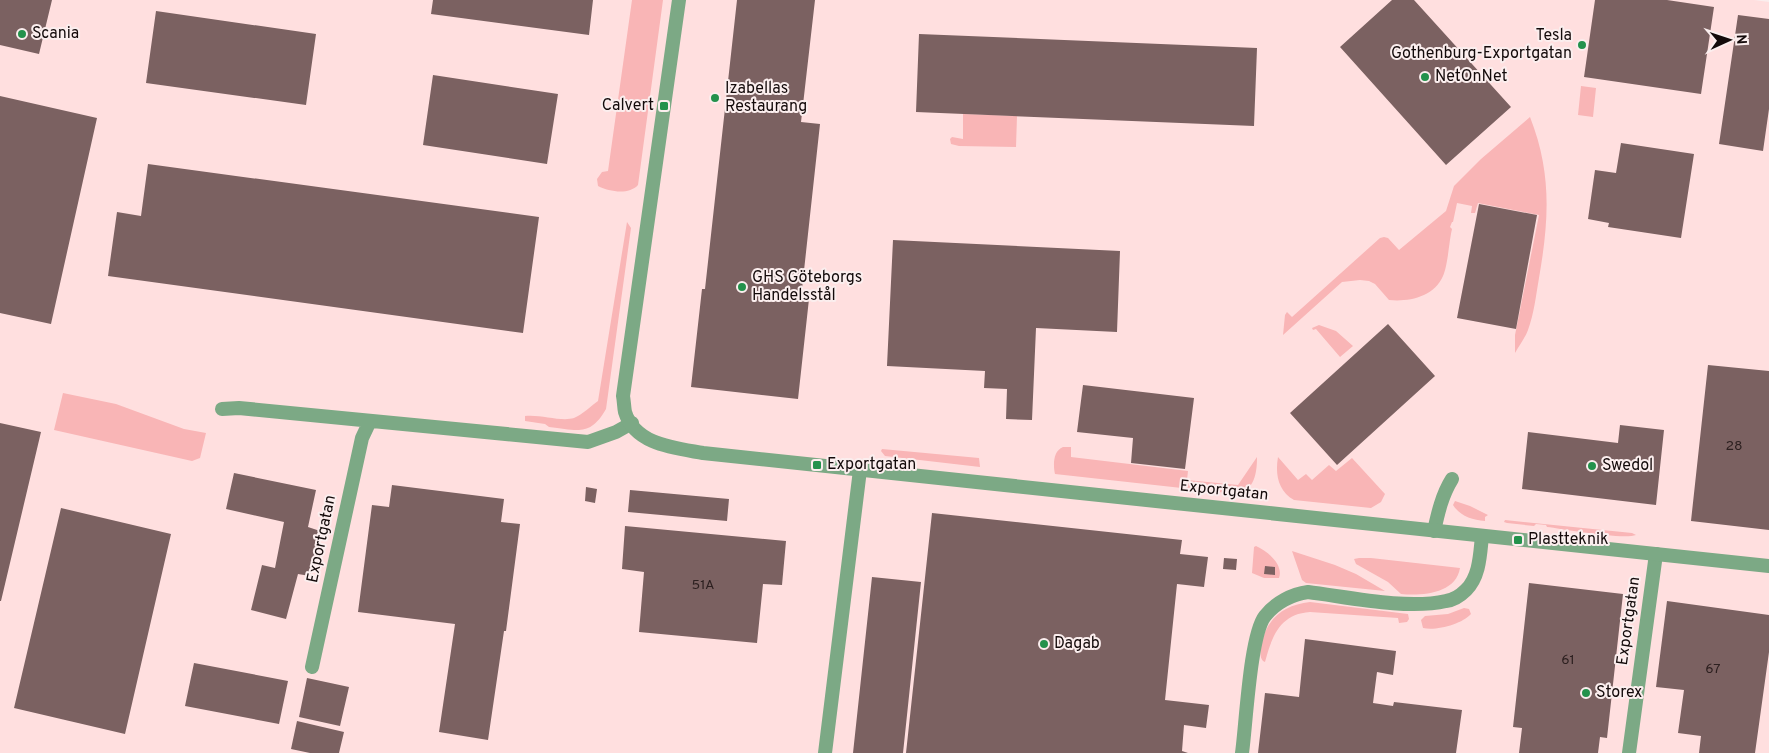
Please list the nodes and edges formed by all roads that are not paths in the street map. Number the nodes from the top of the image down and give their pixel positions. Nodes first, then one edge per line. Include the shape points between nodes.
1 (679, 0) edge
2 (222, 409) dead end
3 (370, 420) junction
4 (632, 423) junction
5 (860, 470) junction
6 (1452, 479) dead end
7 (1434, 531) junction
8 (1482, 536) junction
9 (1656, 554) junction
10 (1769, 566) edge
11 (312, 667) dead end
12 (825, 753) edge
13 (1242, 753) edge
14 (1629, 753) edge

1 - 4 street, Exportgatan via 625,377 625,412
2 - 3 street
3 - 4 street via 588,442
3 - 11 street, Exportgatan via 362,438
4 - 5 street, Exportgatan via 640,433 665,446
5 - 7 street, Exportgatan
5 - 12 street
6 - 7 street via 1440,506
7 - 8 street, Exportgatan
8 - 9 street, Exportgatan
8 - 13 street via 1479,566 1474,579 1457,598 1404,604 1308,592 1282,601 1264,616 1255,640
9 - 10 street, Exportgatan
9 - 14 street, Exportgatan

